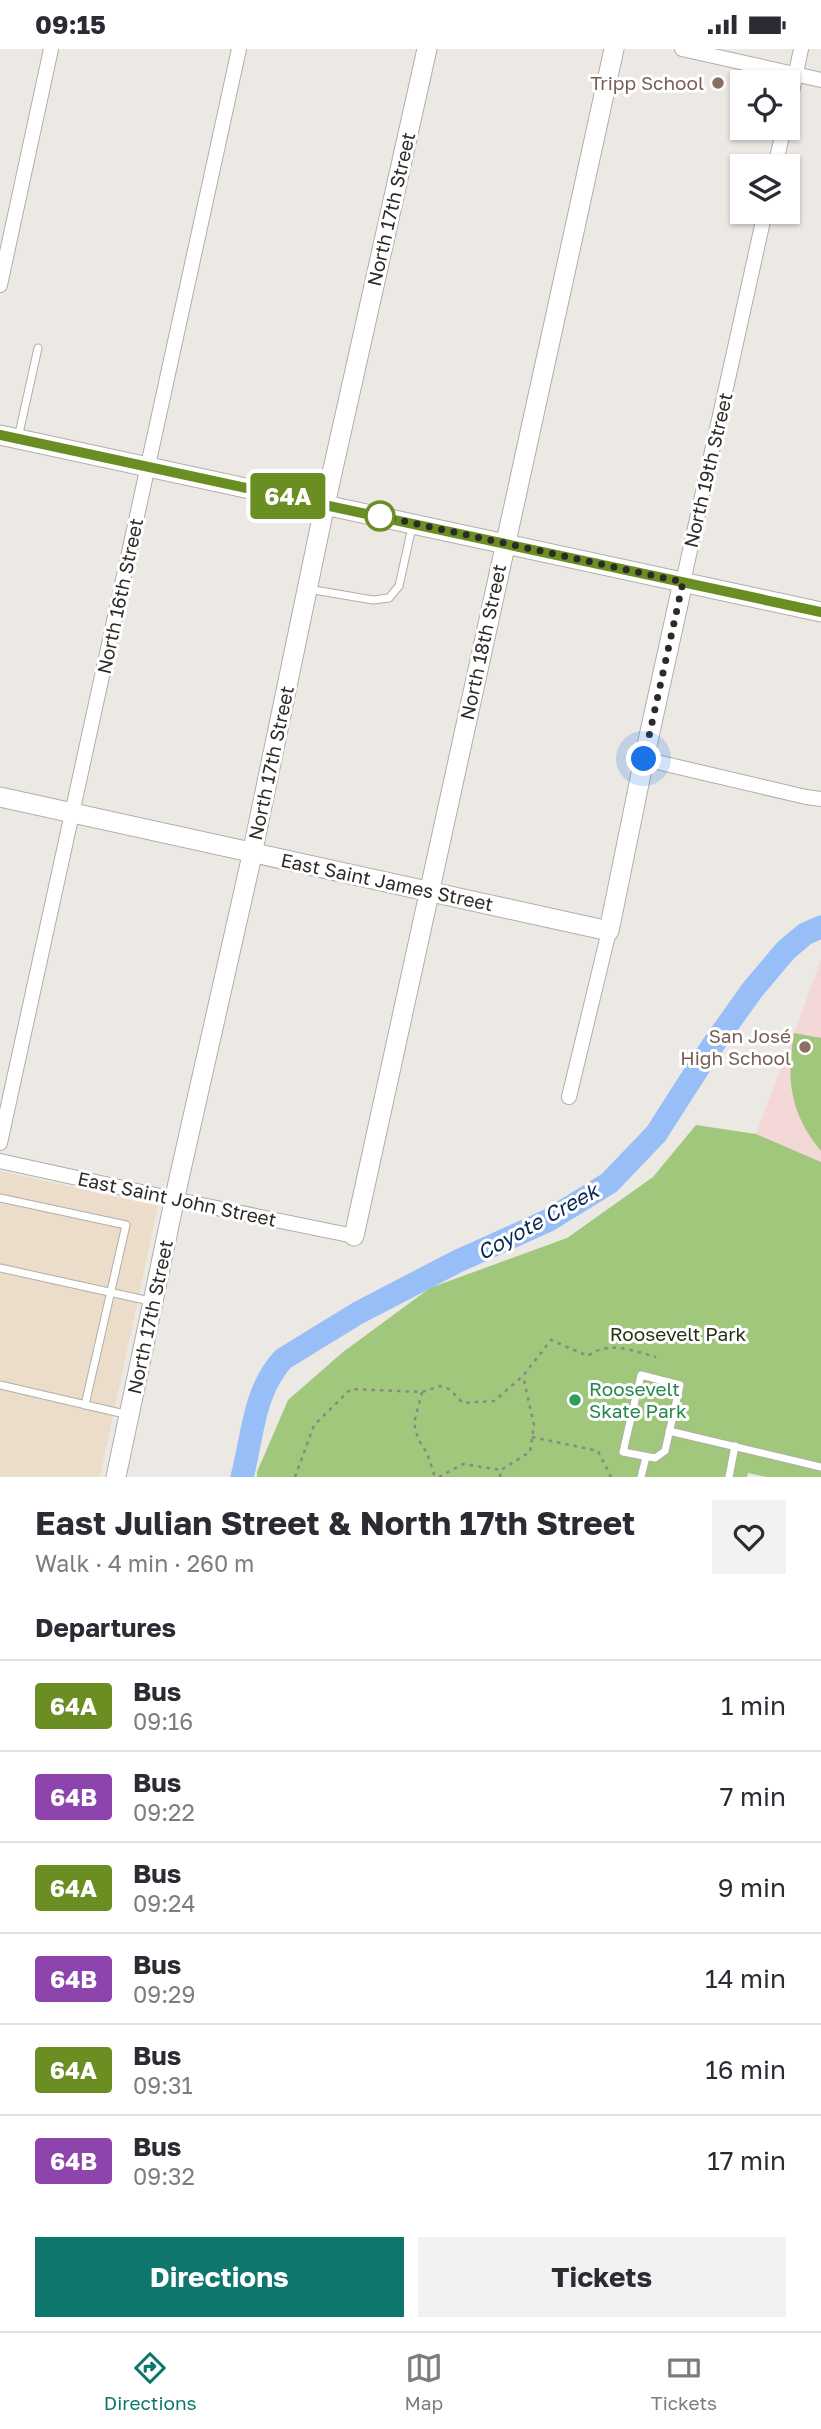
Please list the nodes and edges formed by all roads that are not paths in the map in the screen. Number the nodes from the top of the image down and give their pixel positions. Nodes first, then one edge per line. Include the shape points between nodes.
1 (51, 49) edge
2 (239, 49) edge
3 (427, 49) edge
4 (614, 49) edge
5 (682, 49) edge
6 (801, 49) edge
7 (778, 70) edge
8 (797, 70) edge
9 (800, 75) edge
10 (821, 80) edge
11 (762, 224) edge
12 (0, 285) edge
13 (38, 348) dead end
14 (9, 437) edge
15 (149, 466) junction
16 (326, 504) junction
17 (413, 523) junction
18 (504, 543) junction
19 (683, 582) junction
20 (307, 589) junction
21 (821, 612) edge
22 (644, 759) junction
23 (0, 797) edge
24 (821, 799) edge
25 (73, 814) junction
26 (252, 853) junction
27 (431, 892) junction
28 (609, 930) junction
29 (569, 1097) dead end
30 (0, 1143) edge
31 (0, 1161) edge
32 (0, 1198) edge
33 (175, 1199) junction
34 (354, 1236) joint
35 (0, 1268) edge
36 (110, 1293) junction
37 (152, 1302) junction
38 (0, 1385) edge
39 (85, 1405) junction
40 (130, 1415) junction
41 (669, 1431) junction
42 (735, 1446) junction
43 (646, 1457) junction
44 (821, 1467) edge
45 (116, 1477) edge
46 (641, 1477) edge
47 (729, 1477) edge

1 - 12 street
2 - 15 street, North 16th Street
3 - 16 main road, North 17th Street
4 - 18 main road, North 18th Street
5 - 7 street
6 - 8 street
9 - 10 street
11 - 19 street, North 19th Street
13 - 14 lane
14 - 15 main road
15 - 16 main road
15 - 25 street, North 16th Street
16 - 17 main road
16 - 20 main road, North 17th Street
17 - 18 main road
17 - 20 lane via 399,586 388,598 373,600
18 - 19 main road
18 - 27 main road, North 18th Street
19 - 21 main road
19 - 22 main road, North 19th Street
20 - 26 main road, North 17th Street
22 - 24 street
22 - 28 main road, North 19th Street
23 - 25 main road, East Saint James Street
25 - 26 main road, East Saint James Street
25 - 30 street, North 16th Street
26 - 27 main road, East Saint James Street
26 - 33 main road, North 17th Street
27 - 28 main road, East Saint James Street
27 - 34 main road, North 18th Street
28 - 29 street, North 19th Street
31 - 33 street, East Saint John Street
32 - 36 lane via 125,1225
33 - 34 street, East Saint John Street
33 - 37 main road, North 17th Street
35 - 36 lane
36 - 37 lane
36 - 39 lane
37 - 40 main road, North 17th Street
38 - 39 lane
39 - 40 lane
40 - 45 main road, North 17th Street
41 - 42 lane
41 - 43 lane via 665,1451 655,1458
41 - 43 lane via 680,1385 640,1375 623,1452
42 - 44 lane
42 - 47 lane
43 - 46 lane

